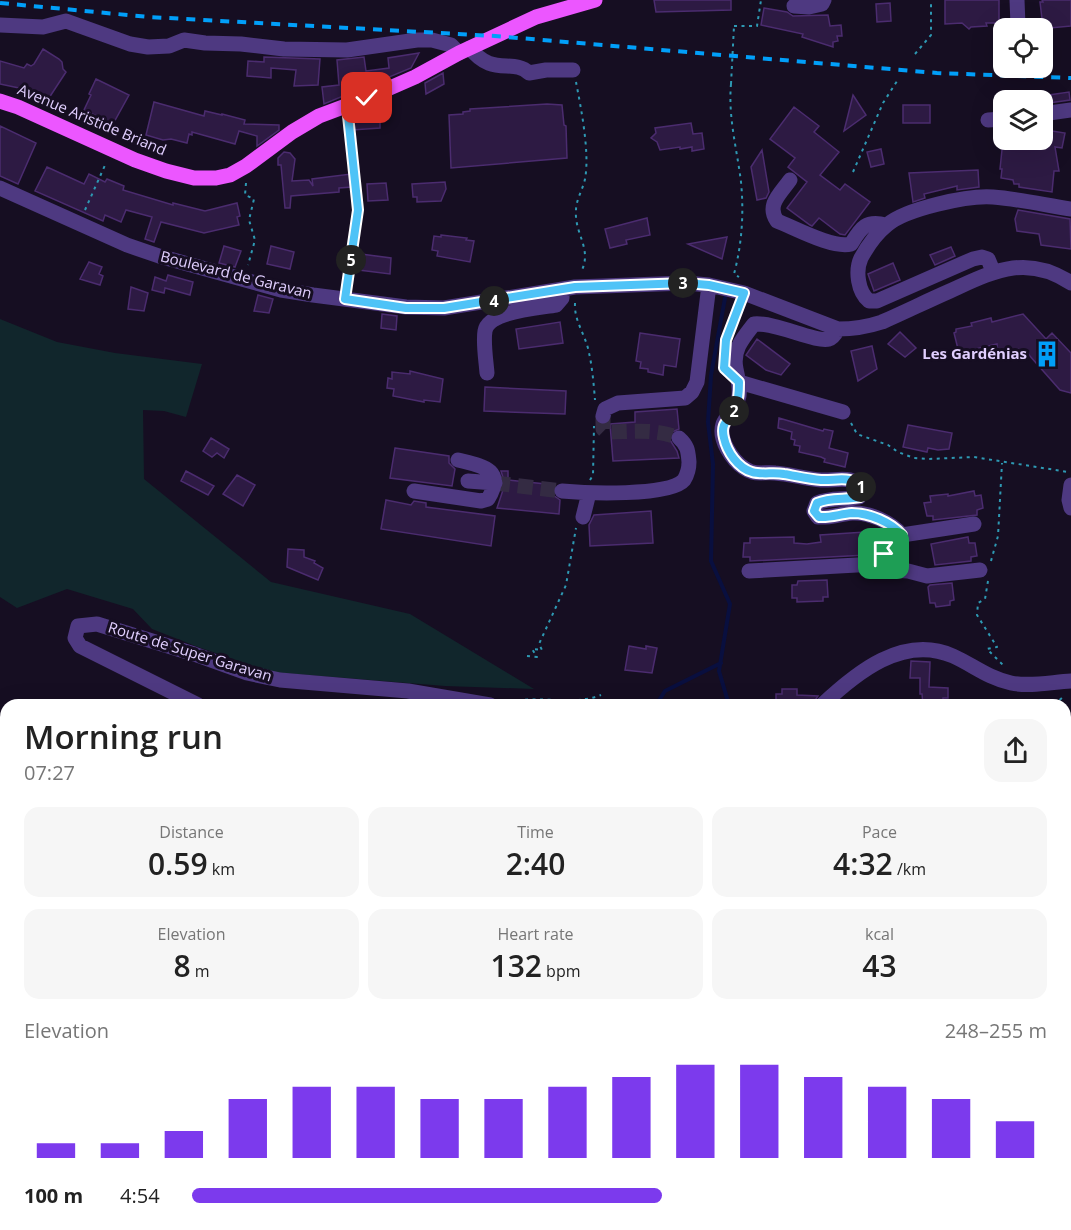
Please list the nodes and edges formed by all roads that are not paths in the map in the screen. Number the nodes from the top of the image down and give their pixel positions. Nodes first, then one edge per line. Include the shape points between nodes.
1 (595, 0) edge
2 (824, 0) edge
3 (1017, 0) edge
4 (794, 6) dead end
5 (1018, 18) edge
6 (0, 25) edge
7 (464, 50) junction
8 (573, 70) road end
9 (0, 101) edge
10 (1071, 110) edge
11 (1053, 112) edge
12 (790, 180) dead end
13 (0, 188) edge
14 (1071, 209) edge
15 (886, 225) junction
16 (993, 271) junction
17 (1071, 283) edge
18 (709, 285) junction
19 (568, 288) junction
20 (838, 329) junction
21 (487, 373) dead end
22 (739, 382) junction
23 (843, 412) road end
24 (603, 416) dead end
25 (679, 438) dead end
26 (458, 460) dead end
27 (468, 481) dead end
28 (495, 483) junction
29 (1071, 486) edge
30 (414, 491) dead end
31 (561, 491) tunnel mouth
32 (589, 493) junction
33 (1071, 508) edge
34 (584, 517) dead end
35 (974, 524) dead end
36 (902, 535) junction
37 (875, 564) junction
38 (748, 571) dead end
39 (986, 571) road end
40 (1071, 681) edge
41 (186, 699) edge
42 (455, 699) edge
43 (829, 699) edge

1 - 7 main road, Avenue Aristide Briand via 553,11
2 - 4 street via 809,7
3 - 5 street
6 - 7 street via 43,27 66,21 138,46 158,47 184,40 284,50 347,50 432,40
7 - 8 street via 486,63 529,73
7 - 9 main road, Avenue Aristide Briand via 415,77 319,116 246,166 216,178 194,178 166,171
10 - 11 street
12 - 15 street via 772,206 777,221 844,246 851,244 862,226
13 - 19 street, Boulevard de Garavan via 159,256 281,290 406,308 444,308
14 - 15 street via 969,197 908,213
15 - 16 street via 860,260 860,286 869,301 973,259 982,257
16 - 17 street, Boulevard de Garavan via 1035,269
16 - 20 street, Boulevard de Garavan via 882,322 865,328
18 - 19 street, Boulevard de Garavan
18 - 20 street, Boulevard de Garavan via 744,293
18 - 24 street via 700,364 692,393 685,398 618,404 605,409
19 - 21 street via 556,305 490,320 485,330
20 - 22 street via 828,339 765,323 754,324 736,353
22 - 23 street
22 - 36 street via 735,410 723,424 723,436 728,451 742,467 753,473 849,479 859,483 860,497 826,499 817,503 814,511 819,517 854,513 880,520
25 - 32 street via 688,449 689,468 684,480 671,488
26 - 28 street via 487,467
27 - 28 street
28 - 30 street via 488,499 482,501
29 - 33 street
31 - 32 street
32 - 34 street
35 - 36 street
36 - 37 street via 897,549 884,554
37 - 38 street
37 - 39 street via 927,576
40 - 43 street via 1014,683 991,678 943,652 912,651 863,670
41 - 42 street, Route de Super Garavan via 80,646 75,638 78,626 97,624 280,680

